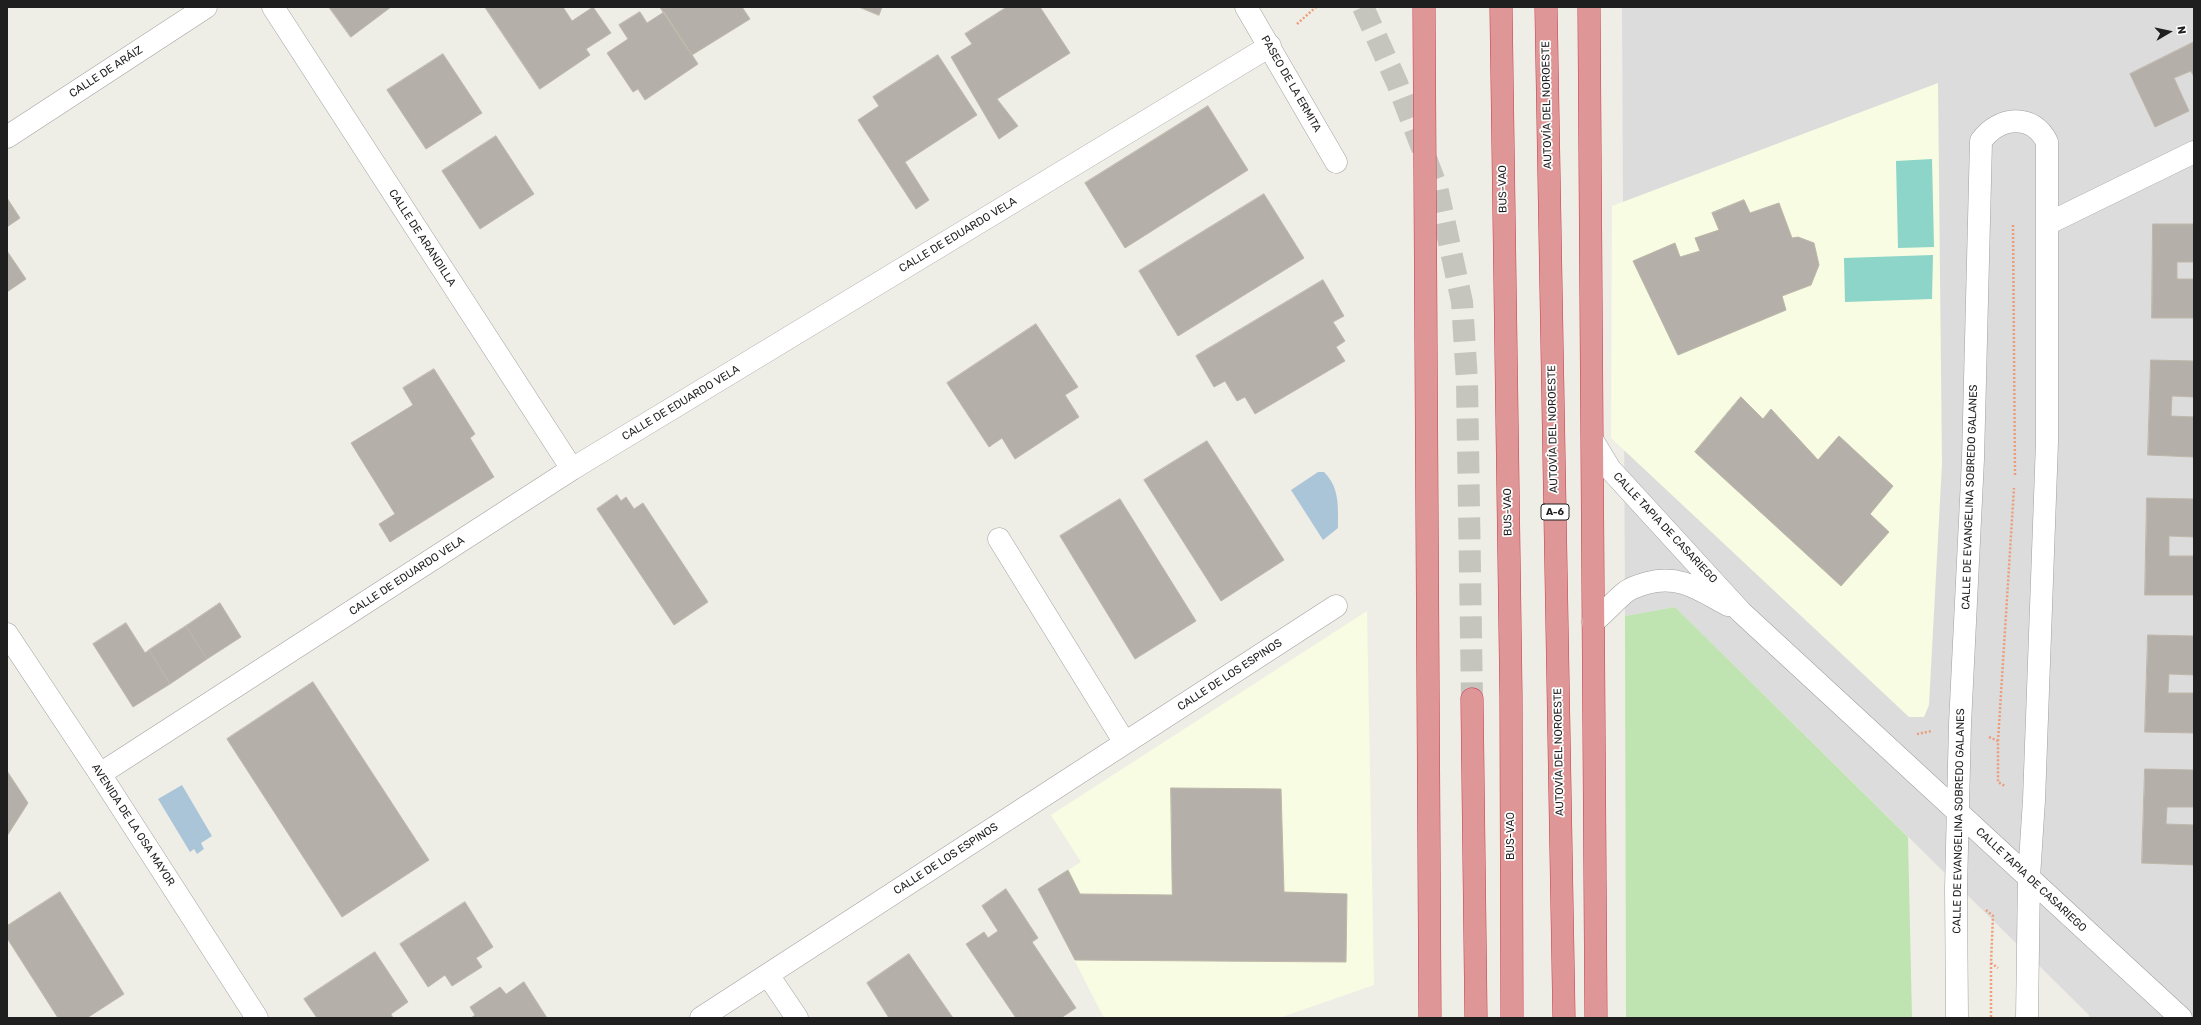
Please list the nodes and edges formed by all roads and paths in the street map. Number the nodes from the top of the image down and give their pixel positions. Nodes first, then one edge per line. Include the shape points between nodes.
1 (206, 7) edge
2 (273, 7) edge
3 (1246, 7) edge
4 (1316, 7) edge
5 (1424, 7) edge
6 (1501, 7) edge
7 (1546, 7) edge
8 (1590, 7) edge
9 (1297, 24) dead end
10 (1270, 46) junction
11 (7, 137) edge
12 (2194, 152) edge
13 (1336, 162) dead end
14 (2047, 224) junction
15 (2013, 225) junction
16 (1978, 226) junction
17 (1593, 441) junction
18 (572, 469) junction
19 (2014, 480) dead end
20 (2014, 487) dead end
21 (999, 539) dead end
22 (1336, 606) dead end
23 (1741, 612) junction
24 (1593, 622) junction
25 (7, 634) edge
26 (1472, 699) tunnel mouth
27 (1960, 724) junction
28 (1998, 741) junction
29 (1125, 743) junction
30 (100, 774) junction
31 (2034, 800) junction
32 (1958, 812) junction
33 (2029, 877) junction
34 (1956, 888) junction
35 (1991, 963) junction
36 (768, 975) junction
37 (2027, 987) junction
38 (257, 1018) edge
39 (701, 1018) edge
40 (797, 1018) edge
41 (1430, 1018) edge
42 (1476, 1018) edge
43 (1512, 1018) edge
44 (1564, 1018) edge
45 (1596, 1018) edge
46 (1957, 1018) edge
47 (1991, 1018) edge
48 (2027, 1018) edge
49 (2181, 1018) edge

1 - 11 street, CALLE DE ARÁIZ
2 - 18 street, CALLE DE ARANDILLA
3 - 10 street, PASEO DE LA ERMITA
4 - 9 path
5 - 41 highway
6 - 43 highway, BUS-VAO
7 - 44 highway, AUTOVÍA DEL NOROESTE / A-6
8 - 17 highway
10 - 13 street, PASEO DE LA ERMITA
10 - 18 street, CALLE DE EDUARDO VELA
12 - 14 street
14 - 15 path
14 - 16 street, CALLE DE EVANGELINA SOBREDO GALANES via 2047,142 2042,131 2035,126 2013,121 1994,127 1981,141
14 - 31 street, CALLE DE EVANGELINA SOBREDO GALANES via 2047,442
15 - 16 path
15 - 19 path
16 - 27 street, CALLE DE EVANGELINA SOBREDO GALANES via 1973,459
17 - 23 street, CALLE TAPIA DE CASARIEGO via 1610,469
17 - 24 highway
18 - 30 street, CALLE DE EDUARDO VELA
20 - 28 path
21 - 29 street
22 - 29 street, CALLE DE LOS ESPINOS
23 - 24 street, CALLE TAPIA DE CASARIEGO via 1685,582 1663,580 1627,591
23 - 32 street, CALLE TAPIA DE CASARIEGO
24 - 45 highway
25 - 30 street, AVENIDA DE LA OSA MAYOR
26 - 42 highway
27 - 28 path
27 - 32 street, CALLE DE EVANGELINA SOBREDO GALANES
28 - 31 path via 1998,782
29 - 36 street, CALLE DE LOS ESPINOS
30 - 38 street, AVENIDA DE LA OSA MAYOR
31 - 33 street, CALLE DE EVANGELINA SOBREDO GALANES
32 - 33 street, CALLE TAPIA DE CASARIEGO
32 - 34 street, CALLE DE EVANGELINA SOBREDO GALANES
33 - 37 street, CALLE DE EVANGELINA SOBREDO GALANES
33 - 49 street, CALLE TAPIA DE CASARIEGO
34 - 35 path via 1993,916
34 - 46 street, CALLE DE EVANGELINA SOBREDO GALANES
35 - 37 path
35 - 47 path
36 - 39 street, CALLE DE LOS ESPINOS
36 - 40 street
37 - 48 street, CALLE DE EVANGELINA SOBREDO GALANES

